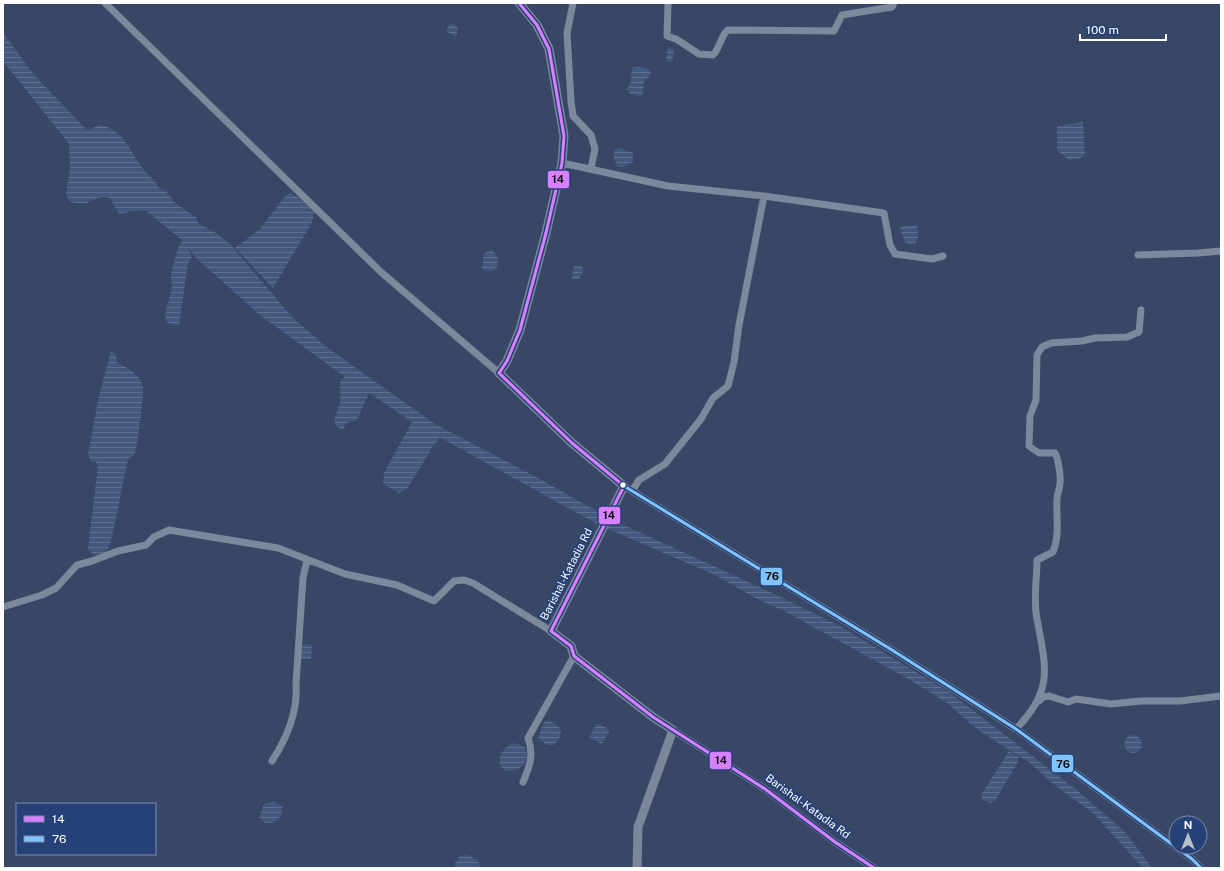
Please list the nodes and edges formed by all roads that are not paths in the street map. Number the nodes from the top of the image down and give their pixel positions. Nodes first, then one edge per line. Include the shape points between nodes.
1 (104, 3) edge
2 (519, 3) edge
3 (573, 3) edge
4 (668, 3) edge
5 (894, 3) edge
6 (562, 163) junction
7 (591, 168) junction
8 (764, 196) junction
9 (1221, 251) edge
10 (1138, 255) dead end
11 (943, 256) dead end
12 (1141, 310) dead end
13 (499, 373) junction
14 (624, 486) junction
15 (632, 491) junction
16 (307, 560) junction
17 (3, 607) edge
18 (551, 631) junction
19 (574, 656) junction
20 (1221, 696) edge
21 (1038, 702) junction
22 (1016, 729) junction
23 (673, 730) junction
24 (272, 762) dead end
25 (523, 782) dead end
26 (637, 868) edge
27 (874, 868) edge
28 (1201, 868) edge

1 - 13 street via 382,273
2 - 6 main road via 536,25 549,49 564,136
3 - 7 street via 567,33 571,102 573,116 591,135 595,149
4 - 5 street via 667,36 699,54 713,54 719,49 728,30 834,31 842,15 884,9 892,7
6 - 7 street
6 - 13 main road via 520,330
7 - 8 street via 668,186
8 - 11 street via 884,213 890,246 895,254 932,259
8 - 15 street via 728,386 713,398 701,419 665,464 640,480
9 - 10 street
12 - 21 street via 1139,332 1127,337 1051,343 1042,347 1037,355 1036,400 1030,416 1029,446 1039,453 1055,453 1061,482 1057,498 1058,526 1055,547 1053,552 1037,560 1036,608 1045,663
13 - 14 main road via 572,443
14 - 15 street
14 - 18 main road, Barishal-Katadia Rd
15 - 22 street
16 - 17 street via 278,548 169,530 154,537 146,545 118,550 77,565 56,588
16 - 18 street via 345,574 397,584 434,601 454,581 464,580
16 - 24 street via 303,578 297,697 293,719 283,745
18 - 19 main road, Barishal-Katadia Rd via 571,646
19 - 23 main road, Barishal-Katadia Rd
19 - 25 street via 528,738 532,749 530,765
20 - 21 street via 1180,701 1111,704 1076,699 1068,702 1045,696
21 - 22 street
22 - 28 street
23 - 26 main road via 638,827
23 - 27 street, Barishal-Katadia Rd via 765,789

